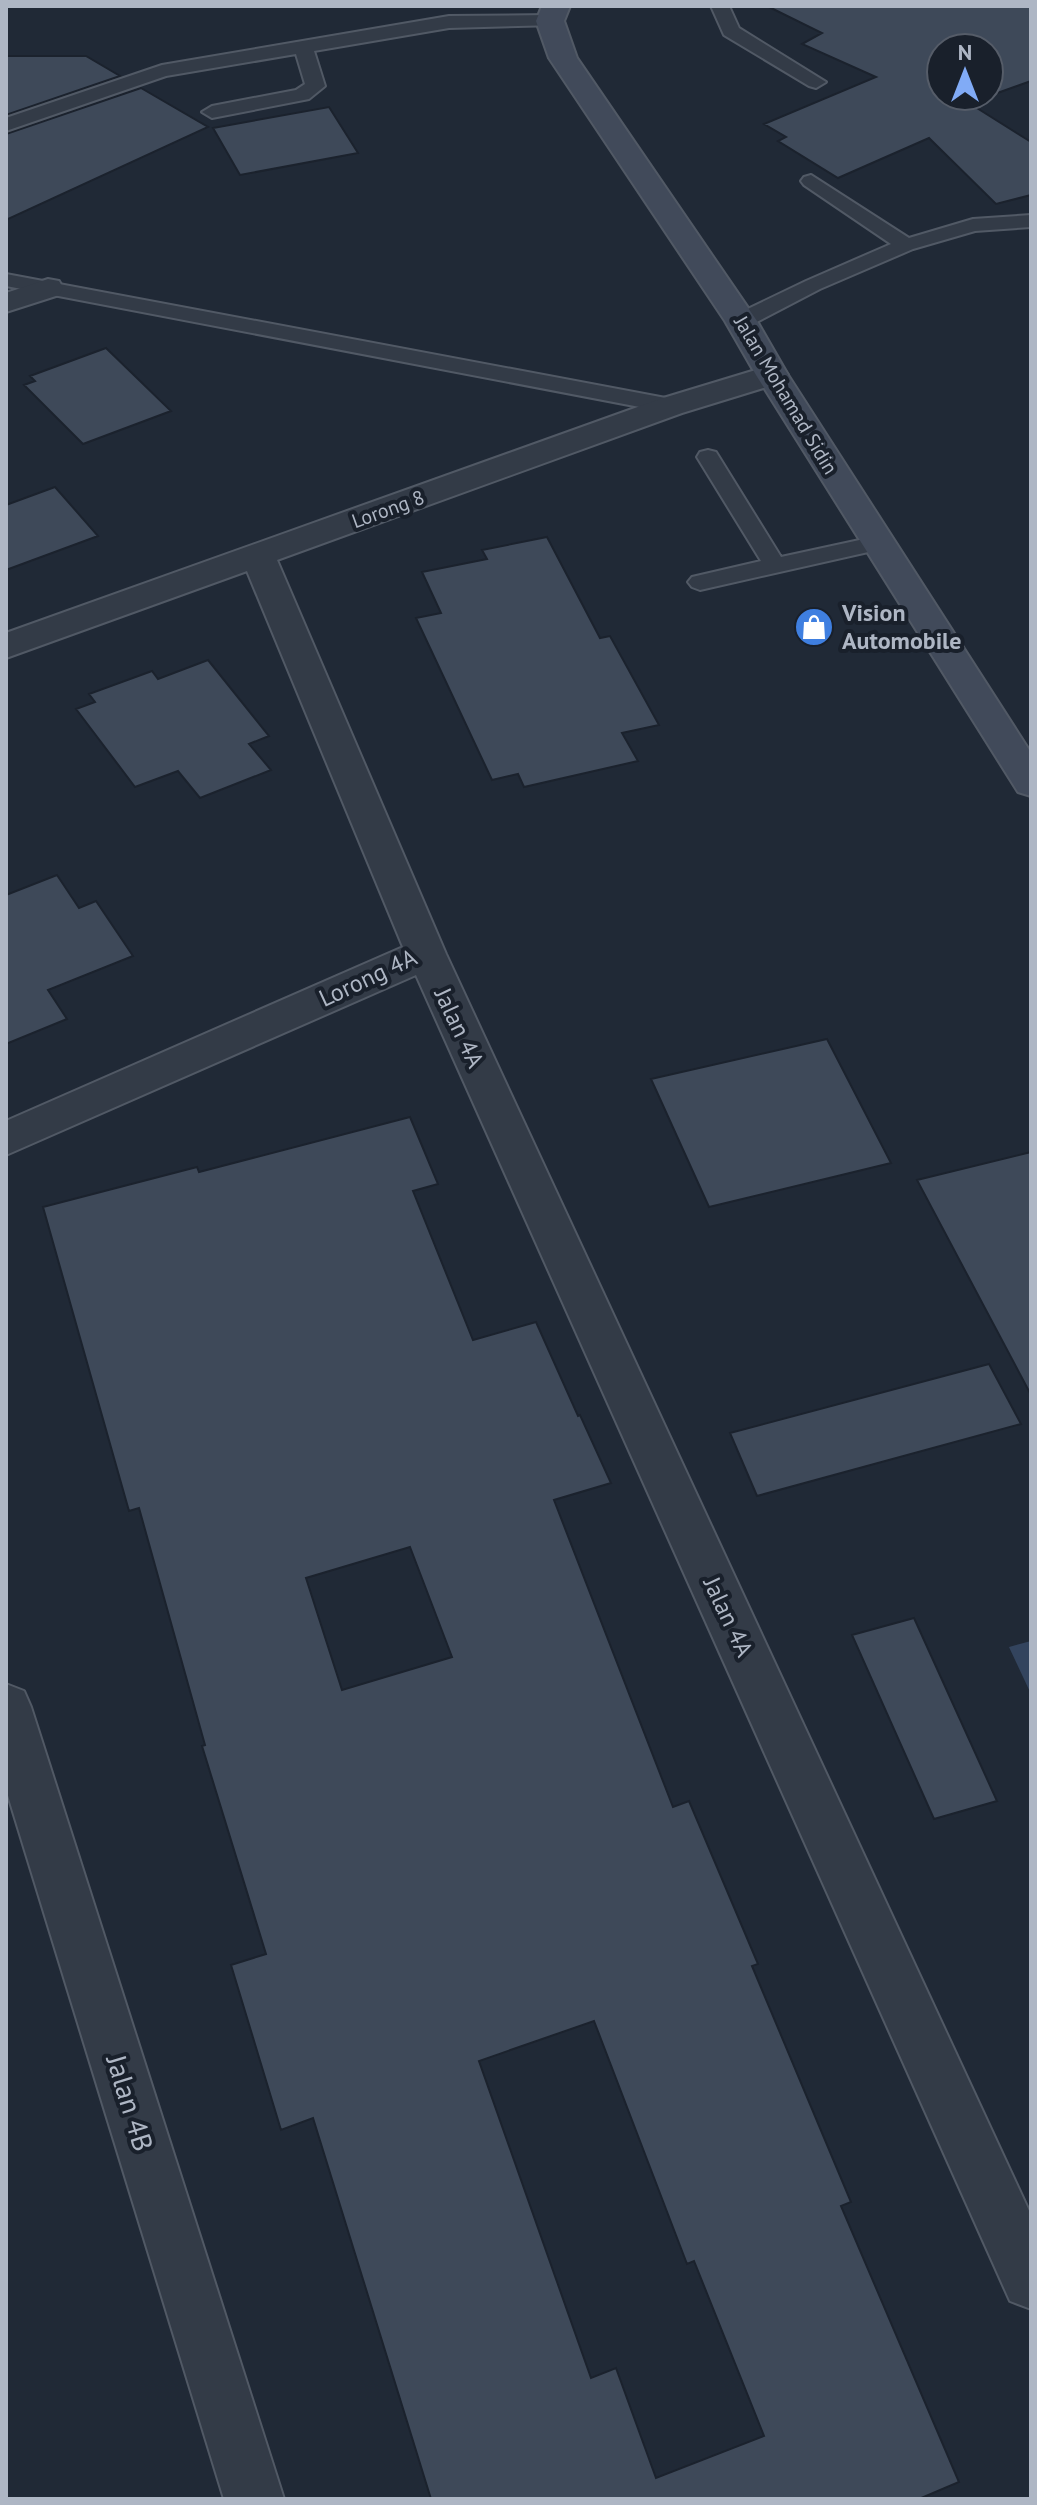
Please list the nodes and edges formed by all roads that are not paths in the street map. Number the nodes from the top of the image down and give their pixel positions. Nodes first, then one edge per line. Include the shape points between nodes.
1 (720, 6) edge
2 (553, 14) edge
3 (304, 47) junction
4 (816, 82) dead end
5 (212, 112) dead end
6 (6, 125) edge
7 (811, 181) dead end
8 (1031, 221) edge
9 (906, 245) junction
10 (6, 280) edge
11 (48, 288) junction
12 (6, 303) edge
13 (741, 321) junction
14 (772, 375) junction
15 (671, 406) junction
16 (708, 457) dead end
17 (878, 543) junction
18 (258, 556) junction
19 (776, 567) junction
20 (700, 582) dead end
21 (6, 646) edge
22 (1031, 783) edge
23 (426, 954) junction
24 (6, 1139) edge
25 (6, 1707) edge
26 (1031, 2280) edge
27 (254, 2499) edge

1 - 4 lane via 731,31
2 - 3 lane via 449,22
2 - 13 main road, Jalan Mohamad Sidin via 563,58
3 - 5 lane via 315,86 302,95
3 - 6 lane via 162,71
7 - 9 lane
8 - 9 lane via 973,225
9 - 13 lane
10 - 11 lane
11 - 12 street
11 - 15 lane
13 - 14 main road, Jalan Mohamad Sidin
14 - 15 street, Lorong 8
14 - 17 main road, Jalan Mohamad Sidin
15 - 18 street, Lorong 8
16 - 19 lane
17 - 19 lane
17 - 22 main road, Jalan Mohamad Sidin
18 - 21 street, Lorong 8
18 - 23 street, Lorong 4A
19 - 20 lane
23 - 24 street, Lorong 4A
23 - 26 street, Jalan 4A
25 - 27 street, Jalan 4B

